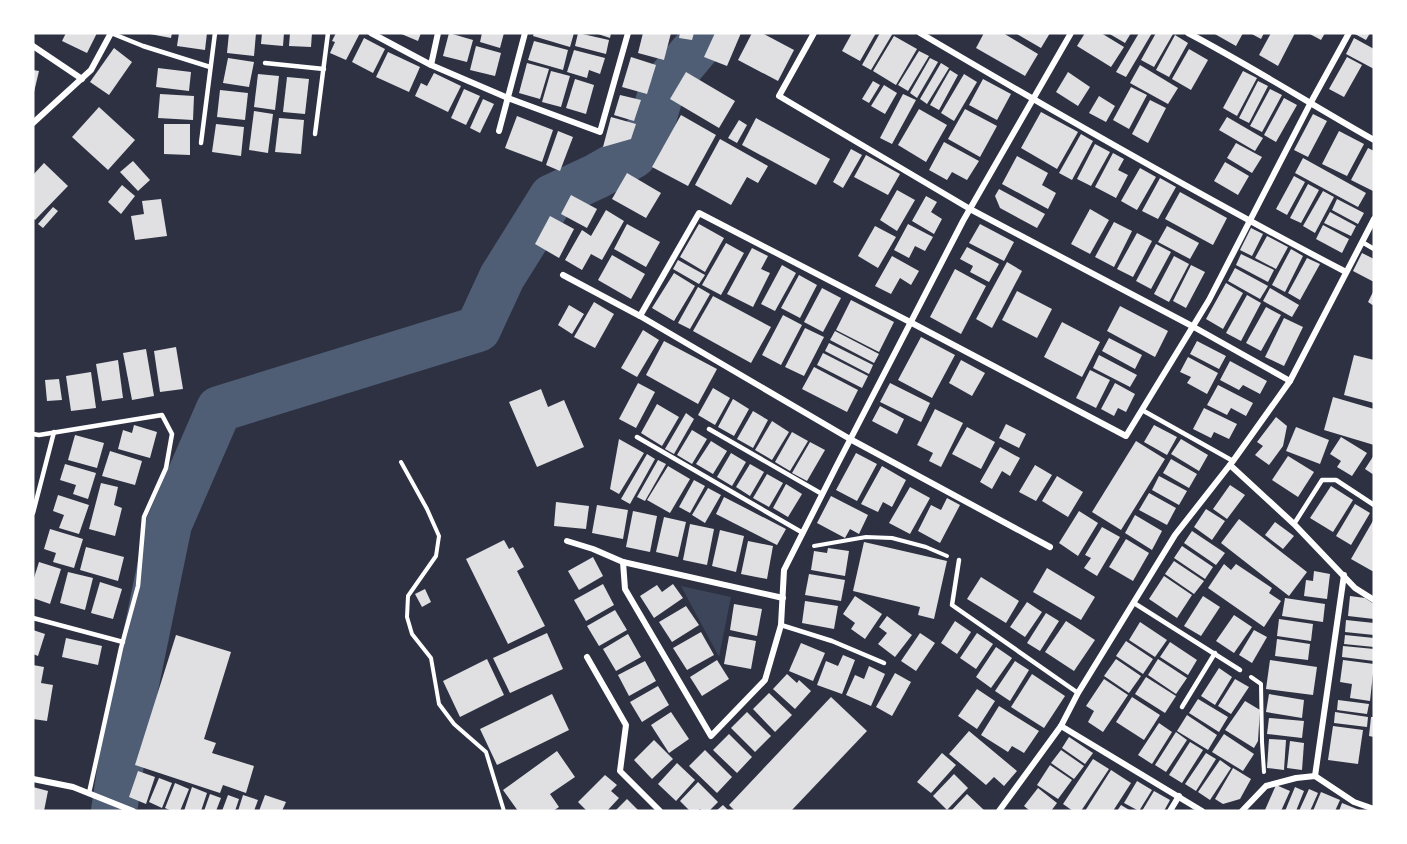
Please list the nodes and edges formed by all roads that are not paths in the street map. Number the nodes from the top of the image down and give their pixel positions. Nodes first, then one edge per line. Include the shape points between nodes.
1 (111, 33) edge
2 (215, 33) edge
3 (328, 33) edge
4 (371, 33) edge
5 (438, 33) edge
6 (525, 33) edge
7 (628, 33) edge
8 (814, 33) edge
9 (921, 33) edge
10 (1071, 33) edge
11 (1188, 33) edge
12 (1349, 33) edge
13 (33, 46) edge
14 (265, 63) dead end
15 (431, 65) junction
16 (210, 67) junction
17 (324, 69) junction
18 (82, 79) junction
19 (508, 98) junction
20 (1034, 100) junction
21 (1310, 104) junction
22 (33, 123) edge
23 (499, 131) dead end
24 (315, 134) dead end
25 (1374, 140) edge
26 (201, 143) dead end
27 (969, 209) junction
28 (1374, 219) edge
29 (1250, 222) junction
30 (1362, 242) junction
31 (1374, 249) edge
32 (1346, 272) junction
33 (563, 275) dead end
34 (640, 316) junction
35 (910, 322) junction
36 (1192, 326) junction
37 (1290, 381) junction
38 (1142, 410) junction
39 (709, 429) dead end
40 (54, 432) junction
41 (33, 434) edge
42 (637, 437) dead end
43 (850, 440) junction
44 (1232, 463) junction
45 (822, 494) junction
46 (1374, 505) edge
47 (33, 513) edge
48 (1294, 524) junction
49 (802, 533) junction
50 (567, 541) dead end
51 (1050, 547) dead end
52 (959, 560) road end
53 (622, 562) junction
54 (1344, 575) junction
55 (783, 598) junction
56 (1374, 600) edge
57 (1134, 603) junction
58 (33, 618) edge
59 (781, 626) junction
60 (123, 642) junction
61 (1215, 653) junction
62 (587, 657) dead end
63 (884, 663) dead end
64 (1240, 670) road end
65 (1078, 693) junction
66 (1182, 707) dead end
67 (1061, 726) junction
68 (1315, 776) junction
69 (33, 779) edge
70 (89, 793) junction
71 (1179, 796) junction
72 (1374, 809) edge
73 (133, 811) edge
74 (660, 811) edge
75 (999, 811) edge
76 (1170, 811) edge
77 (1203, 811) edge
78 (1242, 811) edge

1 - 16 lane
1 - 18 street
2 - 16 lane
3 - 17 lane
4 - 15 street
5 - 15 street
6 - 19 street
7 - 19 street via 600,132
8 - 27 street via 779,96
9 - 20 street
10 - 20 street
11 - 21 street
12 - 21 street
13 - 18 street
14 - 17 lane
15 - 19 street
16 - 26 lane
17 - 24 lane
18 - 22 street
19 - 23 street
20 - 27 street
20 - 29 street
21 - 25 street
21 - 29 street
27 - 35 street
27 - 36 street
28 - 30 street
29 - 32 street
29 - 36 street
30 - 31 lane
30 - 32 street
32 - 37 street
33 - 34 street
34 - 35 street via 699,213
34 - 43 street
35 - 38 street via 1126,436
35 - 43 street
36 - 37 street
36 - 38 street
37 - 44 street
38 - 44 lane
39 - 45 lane
40 - 41 lane
40 - 47 lane
40 - 60 lane via 162,415 172,434 166,468 144,517 138,586
42 - 49 lane
43 - 45 street
43 - 51 street
44 - 48 street
44 - 57 street via 1175,535
45 - 49 street
46 - 48 lane via 1336,480 1322,480
48 - 54 street
49 - 55 street via 784,570
50 - 53 street
52 - 65 lane via 952,605
53 - 55 street
53 - 59 street via 625,589 711,736 765,680
54 - 56 street
54 - 68 street
55 - 59 street
57 - 61 lane
57 - 65 street
58 - 60 lane
59 - 63 lane via 832,640
60 - 70 lane
61 - 64 lane
61 - 66 lane
62 - 74 street via 626,725 620,771
65 - 67 street
67 - 71 street
67 - 75 street
68 - 72 street via 1354,802
68 - 78 street via 1266,786
69 - 70 street
70 - 73 street
71 - 76 street
71 - 77 street

